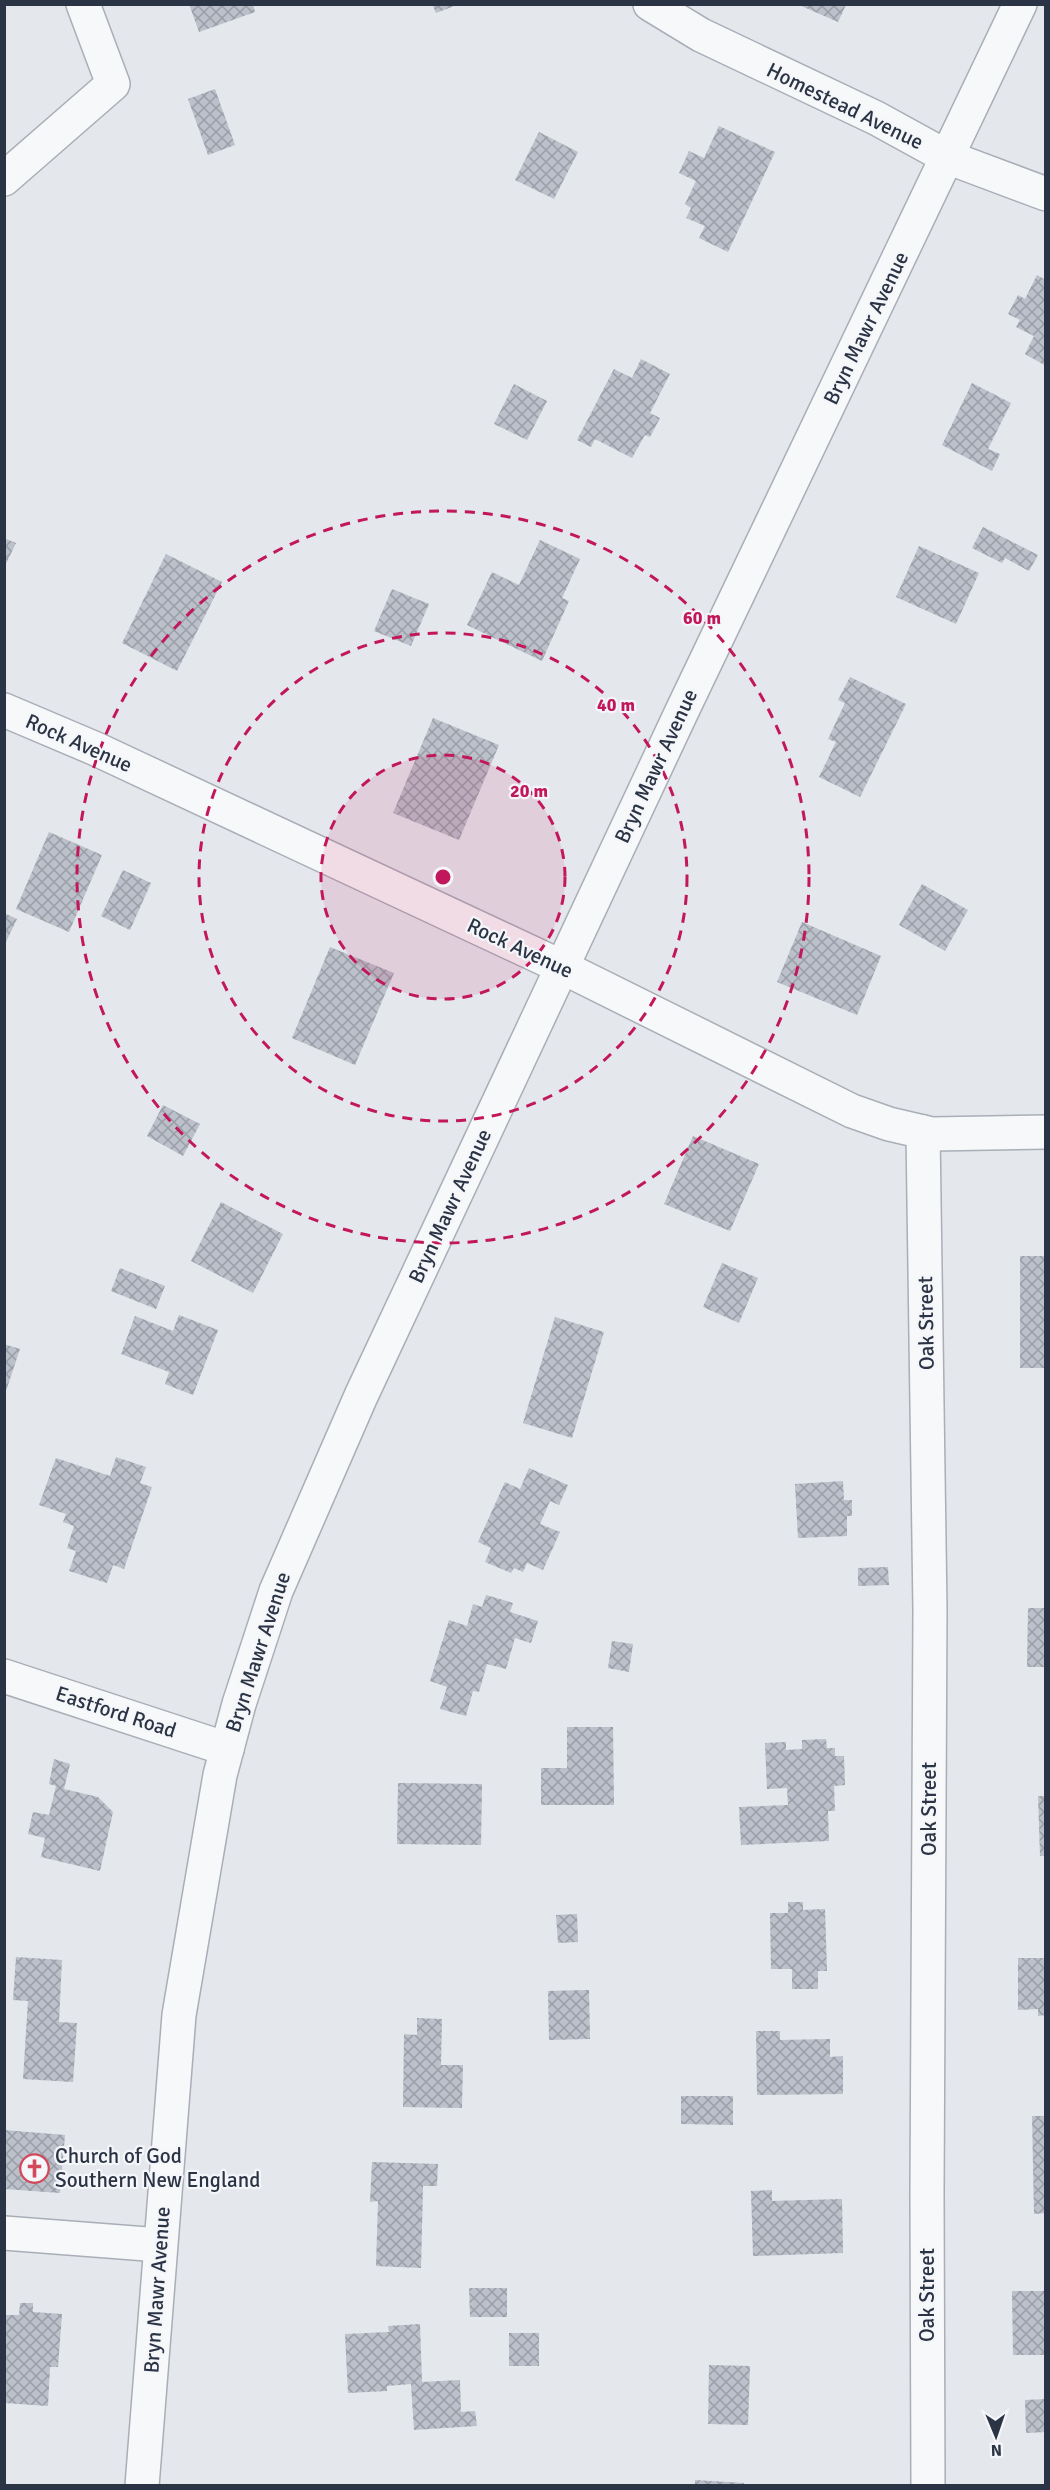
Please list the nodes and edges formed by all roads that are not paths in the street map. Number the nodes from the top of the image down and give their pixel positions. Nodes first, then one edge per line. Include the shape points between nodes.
1 (83, 4) edge
2 (650, 4) edge
3 (1020, 4) edge
4 (947, 157) junction
5 (4, 179) edge
6 (1046, 194) edge
7 (4, 710) edge
8 (562, 967) junction
9 (1046, 1131) edge
10 (923, 1132) junction
11 (4, 1676) edge
12 (227, 1749) junction
13 (4, 2233) edge
14 (160, 2246) junction
15 (142, 2486) edge
16 (928, 2486) edge

1 - 5 street via 113,84
2 - 4 street, Homestead Avenue via 701,35 876,118
3 - 4 street, Bryn Mawr Avenue
4 - 6 street, Homestead Avenue
4 - 8 street, Bryn Mawr Avenue
7 - 8 street, Rock Avenue via 96,749
8 - 10 street, Rock Avenue via 822,1098
8 - 12 street, Bryn Mawr Avenue via 303,1526 260,1636
9 - 10 street, Rock Avenue via 953,1135
10 - 16 street, Oak Street via 930,1610
11 - 12 street, Eastford Road
12 - 14 street, Bryn Mawr Avenue via 211,1818 179,2014
13 - 14 street
14 - 15 street, Bryn Mawr Avenue

